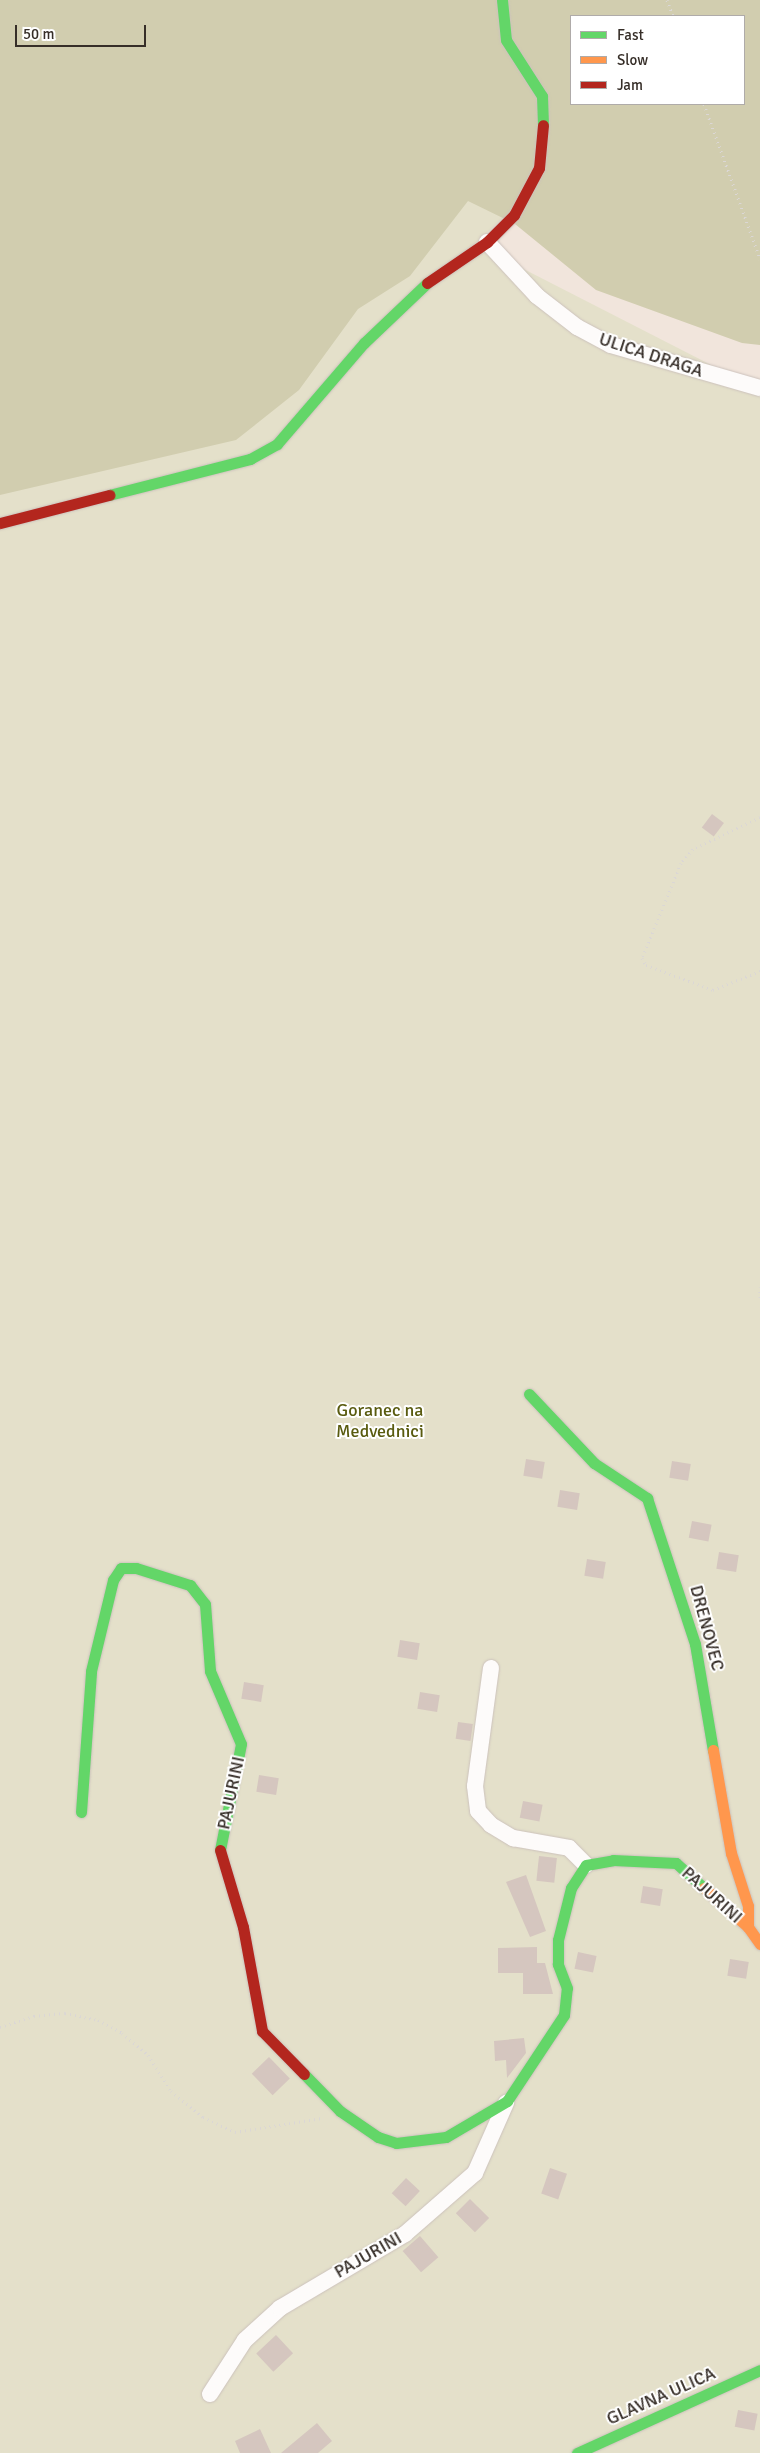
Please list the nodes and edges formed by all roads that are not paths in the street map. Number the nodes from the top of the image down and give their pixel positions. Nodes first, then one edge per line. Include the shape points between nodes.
1 (502, 0) edge
2 (487, 242) junction
3 (760, 388) edge
4 (0, 523) edge
5 (529, 1394) dead end
6 (491, 1668) dead end
7 (81, 1812) dead end
8 (586, 1864) junction
9 (748, 1927) junction
10 (760, 1944) edge
11 (507, 2101) junction
12 (760, 2370) edge
13 (210, 2394) dead end
14 (577, 2453) edge

1 - 2 street via 506,40 542,96 544,140 528,195
2 - 3 street, ULICA DRAGA via 537,296 577,327 611,345
2 - 4 street via 406,302 364,343 278,444 250,459
5 - 9 street, DRENOVEC via 594,1464 647,1498 695,1644
6 - 8 street via 475,1786 478,1811 491,1825 513,1838 569,1848
7 - 11 street, PAJURINI via 91,1671 113,1580 121,1568 136,1568 190,1585 205,1604 210,1671 241,1744 220,1850 245,1936 262,2031 344,2114 378,2137 414,2142 446,2137
8 - 9 street, PAJURINI via 613,1860 676,1863
8 - 11 street, PAJURINI via 571,1888 558,1940 558,1964 567,1988 564,2015
9 - 10 street, PAJURINI
11 - 13 street, PAJURINI via 475,2173 406,2234 280,2308 245,2340
12 - 14 street, GLAVNA ULICA

